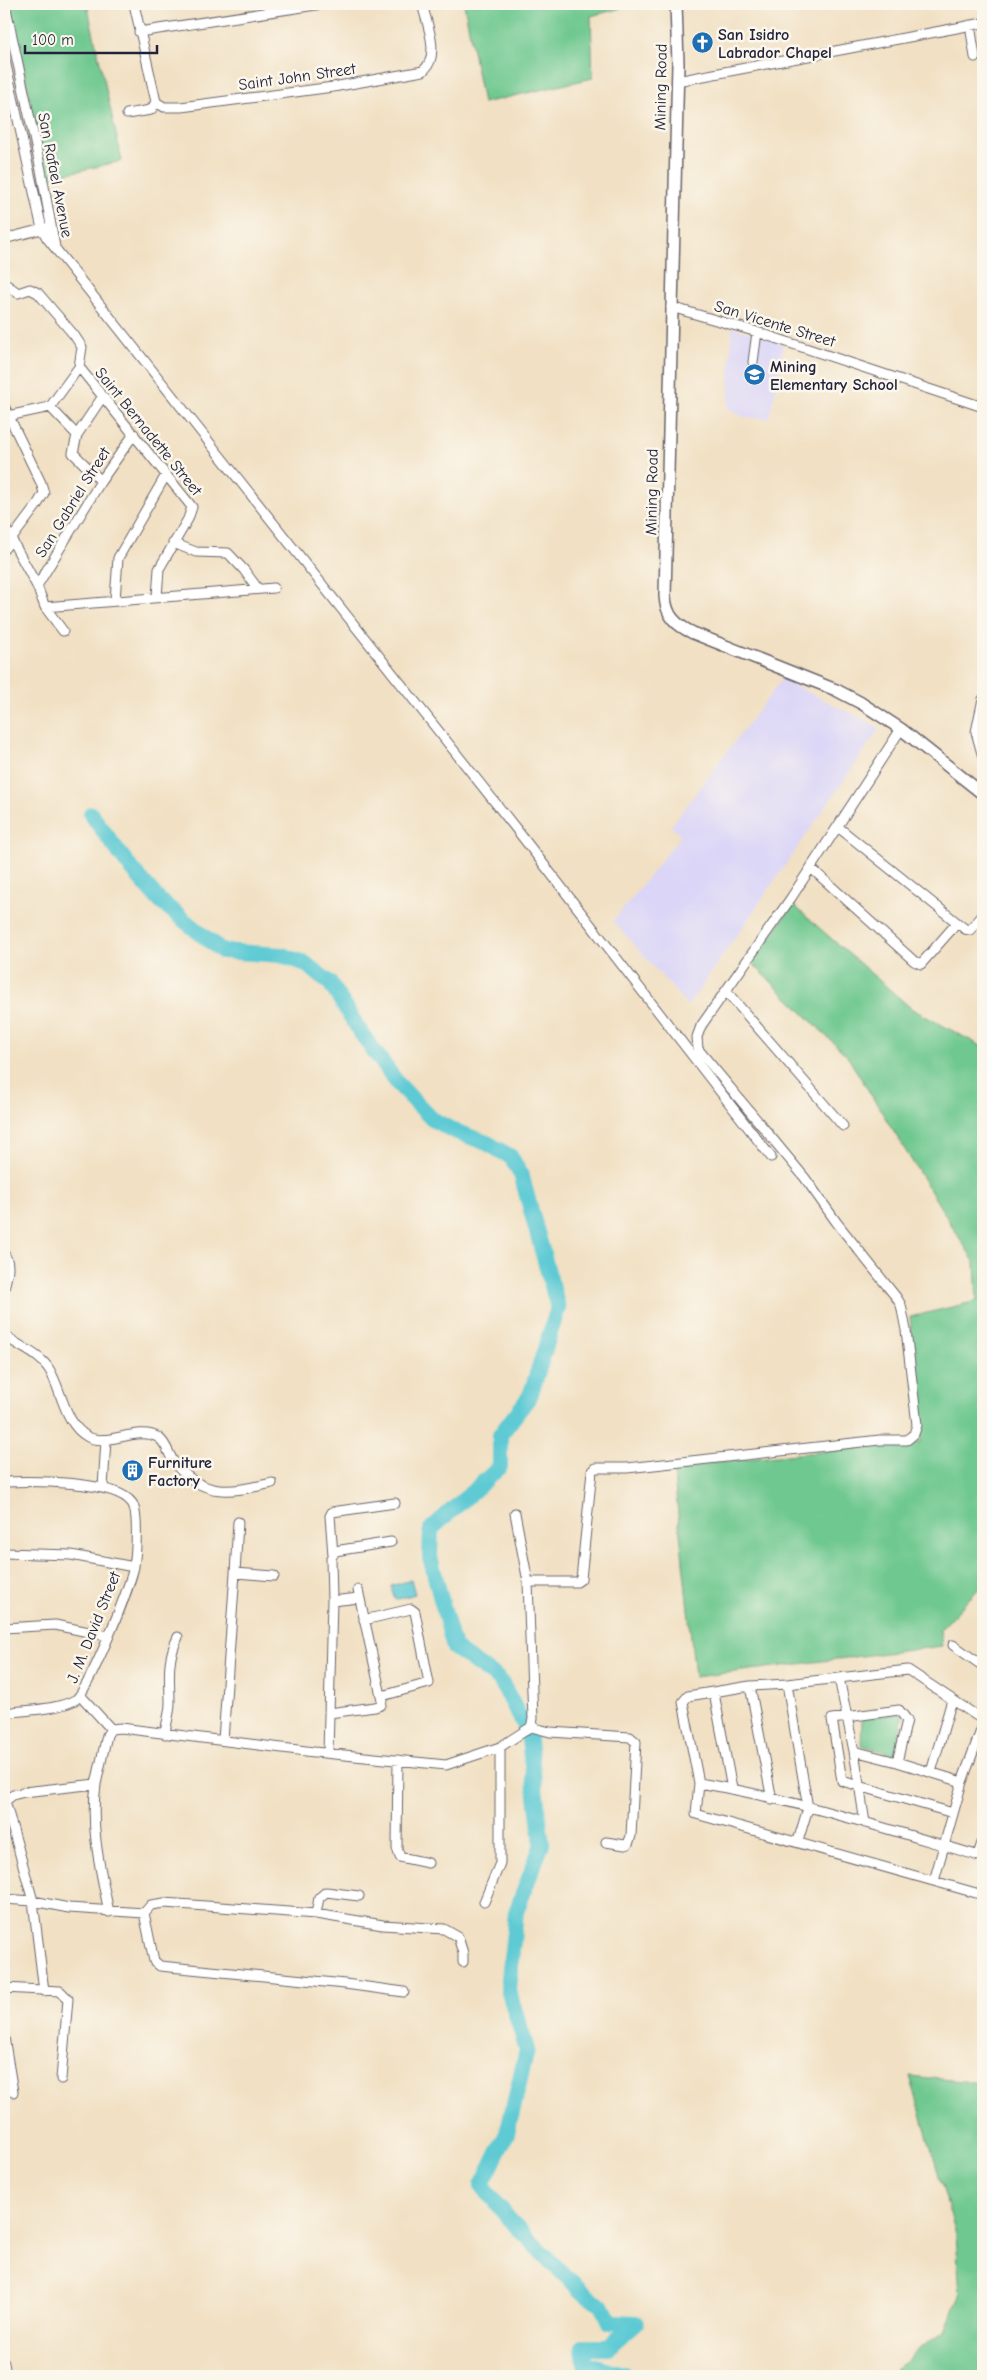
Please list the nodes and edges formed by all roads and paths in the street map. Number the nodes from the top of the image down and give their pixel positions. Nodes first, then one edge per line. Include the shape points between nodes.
1 (5, 4) edge
2 (134, 4) edge
3 (322, 4) edge
4 (422, 4) edge
5 (676, 4) edge
6 (983, 23) edge
7 (970, 25) junction
8 (139, 32) junction
9 (8, 39) edge
10 (4, 56) edge
11 (975, 57) dead end
12 (677, 81) junction
13 (156, 102) junction
14 (127, 114) dead end
15 (35, 142) junction
16 (23, 144) junction
17 (52, 227) junction
18 (42, 229) junction
19 (4, 239) edge
20 (55, 248) junction
21 (4, 283) edge
22 (671, 307) junction
23 (758, 332) junction
24 (753, 362) dead end
25 (79, 367) junction
26 (103, 396) junction
27 (4, 406) edge
28 (50, 407) junction
29 (983, 407) edge
30 (8, 416) junction
31 (134, 434) junction
32 (77, 435) junction
33 (166, 475) junction
34 (101, 480) junction
35 (4, 526) edge
36 (10, 541) junction
37 (173, 543) junction
38 (4, 550) edge
39 (37, 586) junction
40 (274, 588) dead end
41 (258, 589) junction
42 (157, 597) junction
43 (115, 600) junction
44 (44, 607) junction
45 (63, 631) dead end
46 (983, 699) edge
47 (901, 729) junction
48 (983, 757) edge
49 (983, 794) edge
50 (838, 827) junction
51 (811, 868) junction
52 (983, 915) edge
53 (957, 923) junction
54 (726, 991) junction
55 (697, 1037) junction
56 (683, 1043) junction
57 (843, 1126) dead end
58 (771, 1157) dead end
59 (4, 1254) edge
60 (4, 1289) edge
61 (4, 1334) edge
62 (106, 1440) junction
63 (4, 1482) edge
64 (272, 1483) dead end
65 (103, 1487) junction
66 (395, 1503) dead end
67 (515, 1513) dead end
68 (238, 1522) dead end
69 (391, 1542) dead end
70 (4, 1553) edge
71 (333, 1555) junction
72 (134, 1567) junction
73 (235, 1573) junction
74 (274, 1576) dead end
75 (528, 1582) junction
76 (332, 1601) junction
77 (364, 1620) junction
78 (4, 1628) edge
79 (108, 1636) junction
80 (178, 1637) dead end
81 (953, 1645) dead end
82 (983, 1666) edge
83 (838, 1678) junction
84 (787, 1684) junction
85 (750, 1686) junction
86 (714, 1693) junction
87 (80, 1696) junction
88 (382, 1696) junction
89 (952, 1700) junction
90 (4, 1713) edge
91 (329, 1713) junction
92 (847, 1716) junction
93 (983, 1720) edge
94 (983, 1725) edge
95 (110, 1729) junction
96 (527, 1729) junction
97 (165, 1734) junction
98 (223, 1740) junction
99 (500, 1747) junction
100 (854, 1751) junction
101 (328, 1753) junction
102 (398, 1760) junction
103 (897, 1762) junction
104 (931, 1772) junction
105 (962, 1782) junction
106 (699, 1783) junction
107 (96, 1784) junction
108 (860, 1785) junction
109 (732, 1788) junction
110 (772, 1800) junction
111 (4, 1802) edge
112 (808, 1808) junction
113 (953, 1813) junction
114 (865, 1823) junction
115 (983, 1840) edge
116 (606, 1842) dead end
117 (798, 1842) junction
118 (945, 1845) junction
119 (981, 1856) edge
120 (428, 1863) dead end
121 (934, 1881) junction
122 (983, 1895) edge
123 (359, 1896) dead end
124 (4, 1899) edge
125 (33, 1901) junction
126 (484, 1902) dead end
127 (109, 1912) junction
128 (144, 1913) junction
129 (316, 1914) junction
130 (463, 1962) dead end
131 (4, 1988) edge
132 (44, 1991) junction
133 (404, 1992) dead end
134 (4, 2038) edge
135 (61, 2079) dead end
136 (13, 2092) dead end
137 (4, 2363) edge
138 (6, 2376) edge

1 - 9 street, San Rafael Avenue
2 - 8 street
3 - 8 street
4 - 13 street, Saint John Street via 433,56 431,65 424,71 181,107 164,107
5 - 12 street, Mining Road
6 - 7 street
7 - 11 street
7 - 12 street
8 - 13 street
9 - 15 street, San Rafael Avenue
10 - 16 street, San Rafael Avenue
12 - 22 street, Mining Road
13 - 14 street via 151,110
15 - 16 street
15 - 17 street, San Rafael Avenue
16 - 18 street, San Rafael Avenue
17 - 18 street
17 - 20 street, San Rafael Avenue
18 - 19 street
18 - 20 street, San Rafael Avenue
20 - 56 street
21 - 25 street via 18,293 30,289 42,297 79,342 82,356
22 - 23 street, San Vicente Street
22 - 47 street, Mining Road via 665,596 670,617 693,633 836,690
23 - 24 street
23 - 29 street, San Vicente Street
25 - 26 street, Saint Bernadette Street
25 - 28 street
26 - 31 street, Saint Bernadette Street
26 - 32 street
27 - 30 street
28 - 30 street
28 - 32 street
30 - 36 street via 44,493
31 - 33 street, Saint Bernadette Street
31 - 34 street, San Gabriel Street
32 - 34 street via 73,453
33 - 37 street, Saint Bernadette Street via 188,500 192,510
33 - 43 street via 118,558
34 - 39 street, San Gabriel Street
35 - 36 street
36 - 38 street
36 - 39 street
37 - 41 street via 196,552 228,552
37 - 42 street, Saint Bernadette Street via 159,569
39 - 44 street
40 - 41 street
41 - 42 street
42 - 43 street
43 - 44 street
44 - 45 street
46 - 48 street via 976,732
47 - 49 street, Mining Road
47 - 50 street
50 - 51 street
50 - 53 street
51 - 53 street via 921,964
51 - 54 street
52 - 53 street via 970,930
54 - 55 street
54 - 57 street
55 - 56 street
55 - 75 street via 698,1049 805,1178 901,1305 917,1425 908,1440 880,1440 627,1468 594,1468 583,1576 577,1582
56 - 58 street
59 - 60 street via 8,1266
61 - 62 street via 40,1358 48,1368 79,1430 88,1437
62 - 64 street via 124,1435 158,1437 174,1463 207,1489 218,1492
62 - 65 street
63 - 65 street, J. M. David Street
65 - 72 street, J. M. David Street via 132,1502 136,1514
66 - 71 street via 332,1512
67 - 75 street
68 - 73 street
69 - 71 street via 339,1550
70 - 72 street via 71,1555
71 - 76 street
72 - 79 street, J. M. David Street
73 - 74 street
73 - 98 street
75 - 96 street via 532,1653
76 - 77 street via 358,1594
76 - 91 street
77 - 88 street
77 - 88 street via 411,1609 415,1612 429,1683
78 - 79 street via 56,1625
79 - 87 street, J. M. David Street
80 - 97 street via 170,1653 167,1677 170,1705
81 - 82 street
83 - 84 street
83 - 89 street via 908,1670
83 - 92 street
84 - 85 street
84 - 112 street
85 - 86 street
85 - 110 street
86 - 106 street via 688,1696 683,1702
86 - 109 street
87 - 90 street, J. M. David Street via 62,1705
87 - 95 street
88 - 91 street via 381,1705
89 - 93 street
89 - 104 street
91 - 101 street
92 - 100 street
92 - 103 street via 898,1710 904,1714 908,1720
92 - 108 street via 831,1721 840,1778
94 - 105 street
95 - 97 street
95 - 107 street
96 - 99 street
96 - 116 street via 630,1737 636,1742 631,1836 625,1845
97 - 98 street
98 - 101 street
99 - 102 street via 446,1765
99 - 126 street via 500,1863
100 - 103 street
100 - 108 street
101 - 102 street
102 - 120 street via 397,1848 400,1857
103 - 104 street
104 - 105 street
105 - 113 street
106 - 109 street
106 - 117 street via 694,1811 699,1816
107 - 111 street via 24,1792
107 - 127 street via 92,1809 96,1849
108 - 113 street
108 - 114 street
109 - 110 street
110 - 112 street
111 - 125 street
112 - 114 street
112 - 117 street
113 - 118 street
114 - 118 street
115 - 119 street
117 - 121 street
118 - 119 street
118 - 121 street
121 - 122 street
123 - 129 street via 326,1892 319,1898
124 - 125 street
125 - 127 street
125 - 132 street
127 - 128 street
128 - 129 street via 157,1903
128 - 133 street via 154,1961 160,1966
129 - 130 street via 383,1925 444,1928 458,1937
131 - 132 street
132 - 135 street via 60,1991 68,1999
134 - 136 street
137 - 138 street

